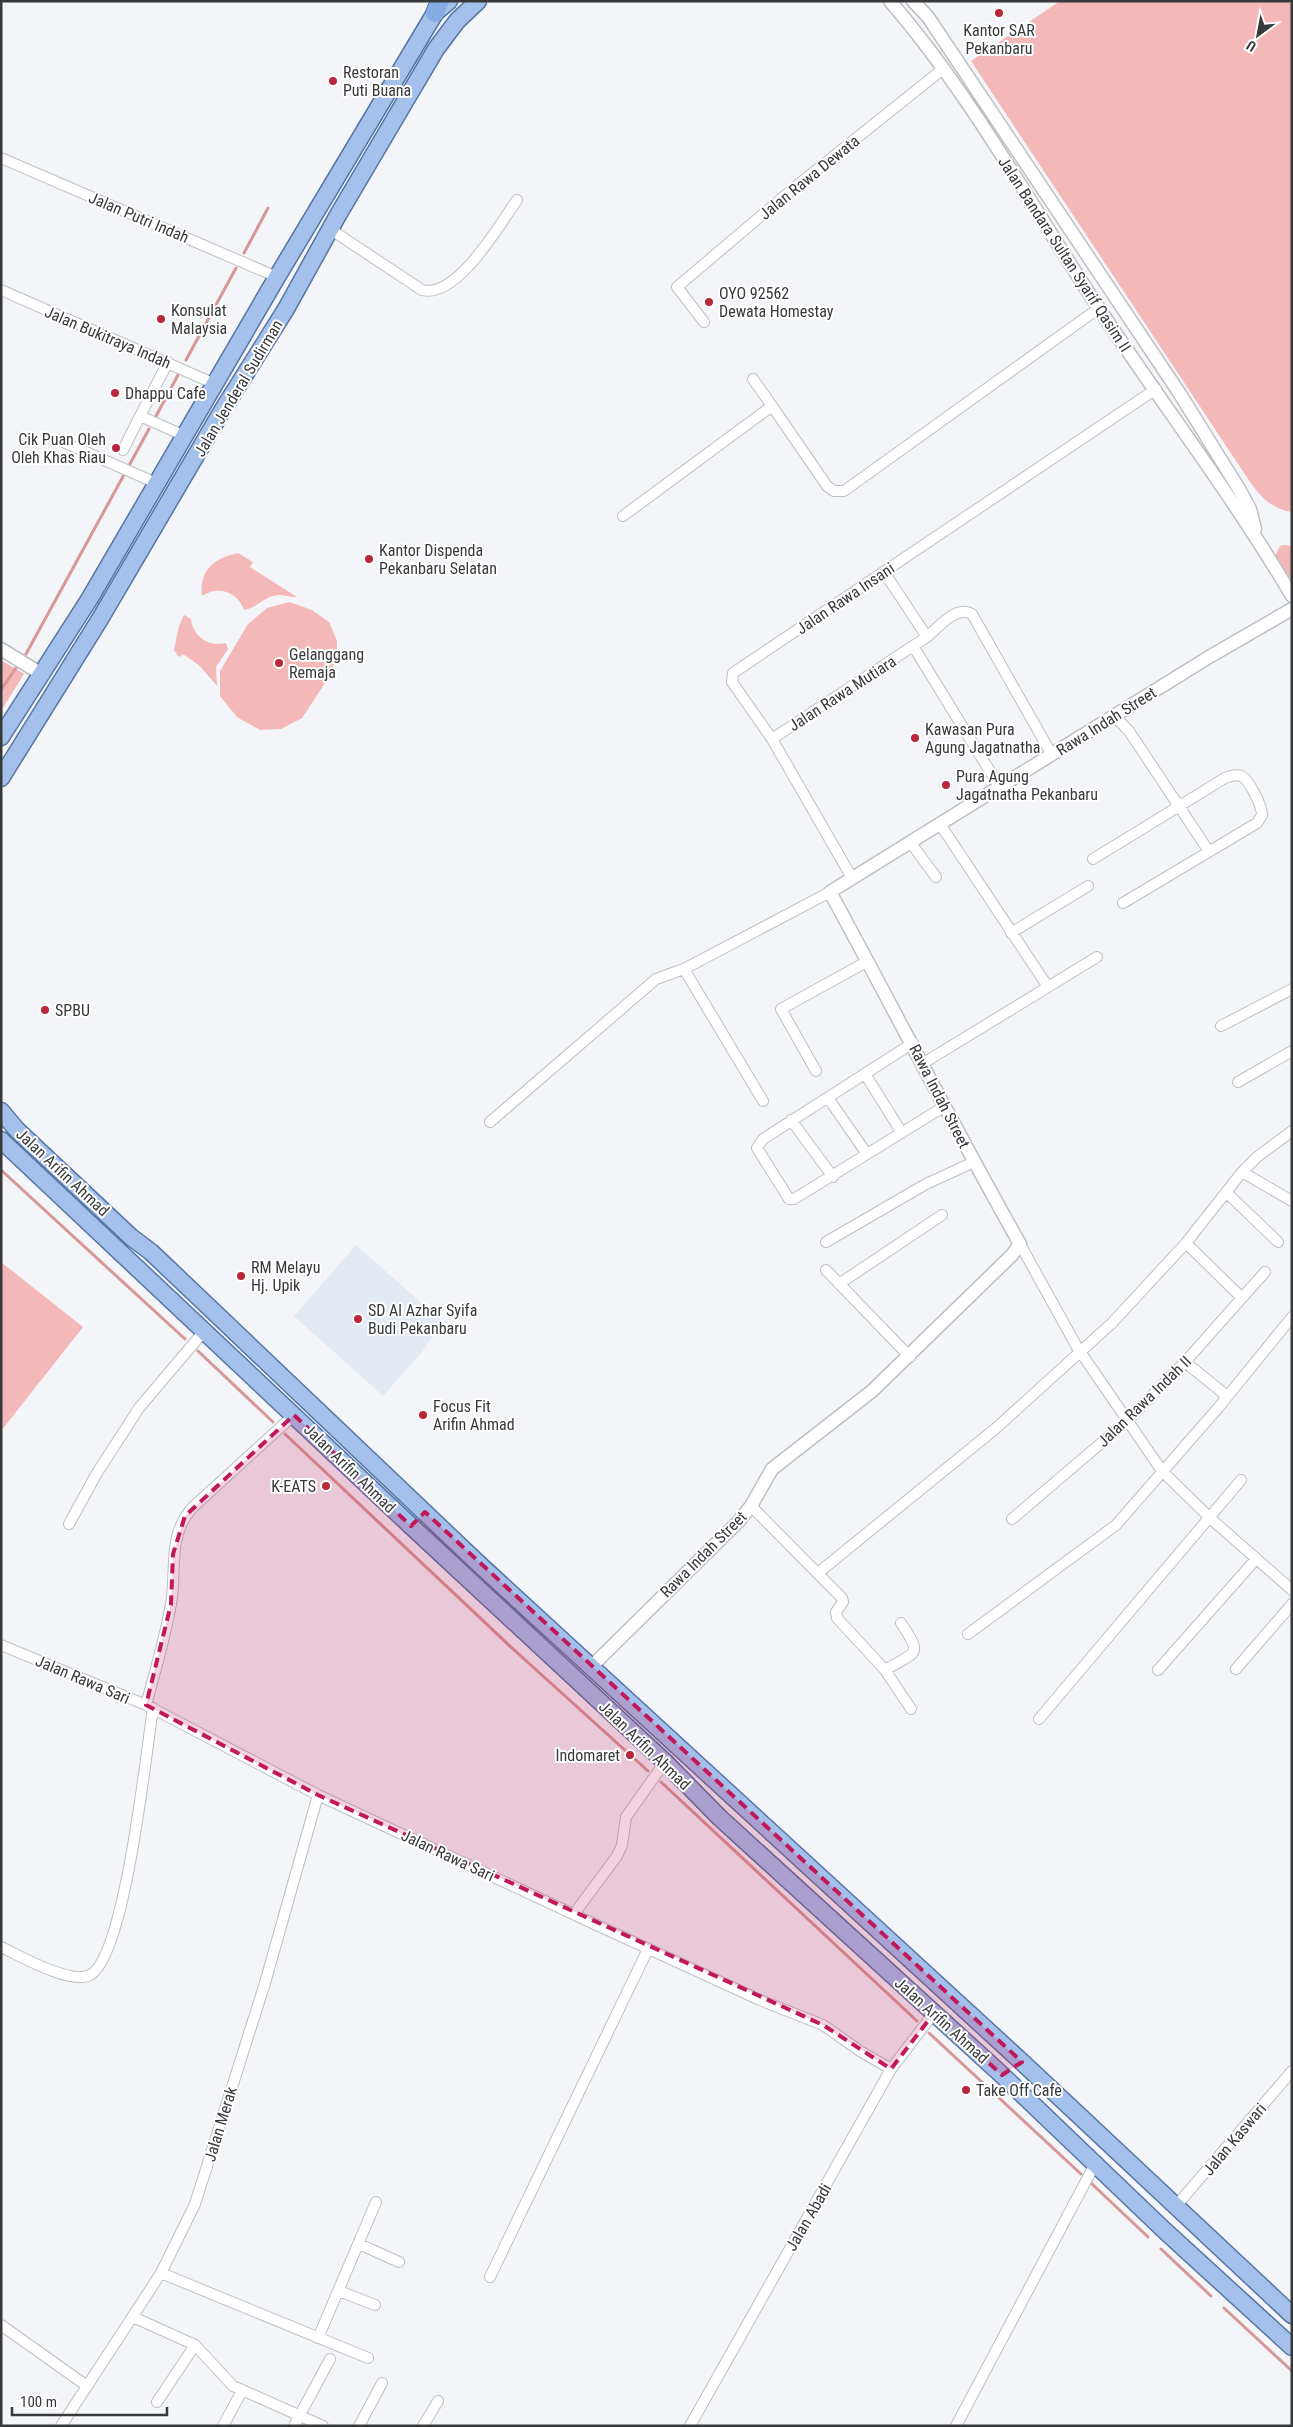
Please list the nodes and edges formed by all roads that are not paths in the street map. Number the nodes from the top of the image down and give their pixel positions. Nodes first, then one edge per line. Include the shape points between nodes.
1 (449, 1) edge
2 (478, 1) edge
3 (890, 1) edge
4 (913, 1) edge
5 (438, 7) edge
6 (943, 70) junction
7 (1009, 138) junction
8 (996, 148) junction
9 (1, 158) edge
10 (518, 200) dead end
11 (330, 230) junction
12 (276, 277) junction
13 (1, 290) edge
14 (265, 296) junction
15 (1099, 308) junction
16 (286, 309) junction
17 (704, 322) dead end
18 (168, 362) junction
19 (754, 378) dead end
20 (214, 384) junction
21 (1156, 389) junction
22 (772, 406) junction
23 (140, 416) junction
24 (184, 436) junction
25 (59, 440) dead end
26 (123, 450) dead end
27 (156, 483) junction
28 (623, 516) dead end
29 (1261, 548) junction
30 (884, 572) junction
31 (1292, 596) edge
32 (1292, 609) edge
33 (927, 637) junction
34 (913, 646) junction
35 (1, 648) edge
36 (43, 675) junction
37 (1114, 716) junction
38 (1, 737) edge
39 (772, 739) junction
40 (1052, 755) junction
41 (1, 778) edge
42 (999, 786) junction
43 (1177, 806) junction
44 (940, 824) junction
45 (910, 842) junction
46 (1208, 850) junction
47 (1092, 859) dead end
48 (936, 877) dead end
49 (852, 878) junction
50 (1088, 886) dead end
51 (830, 892) junction
52 (1123, 903) dead end
53 (1011, 933) junction
54 (1097, 958) dead end
55 (868, 960) junction
56 (684, 968) junction
57 (1048, 987) junction
58 (1292, 989) edge
59 (1221, 1026) dead end
60 (913, 1043) junction
61 (1292, 1051) edge
62 (922, 1064) junction
63 (816, 1071) dead end
64 (865, 1074) junction
65 (1238, 1082) dead end
66 (828, 1098) junction
67 (763, 1101) dead end
68 (945, 1106) junction
69 (1, 1111) edge
70 (791, 1120) junction
71 (490, 1122) dead end
72 (1292, 1131) edge
73 (902, 1132) junction
74 (1, 1140) edge
75 (867, 1154) junction
76 (974, 1162) junction
77 (1242, 1172) junction
78 (833, 1177) junction
79 (1226, 1192) junction
80 (1292, 1201) edge
81 (942, 1215) dead end
82 (826, 1242) dead end
83 (1278, 1242) dead end
84 (1186, 1243) junction
85 (1020, 1244) junction
86 (826, 1270) dead end
87 (1265, 1272) dead end
88 (839, 1284) junction
89 (1242, 1298) junction
90 (1292, 1316) edge
91 (205, 1330) junction
92 (1081, 1352) junction
93 (910, 1357) junction
94 (1185, 1362) junction
95 (1227, 1396) junction
96 (294, 1415) junction
97 (1127, 1421) junction
98 (1162, 1470) junction
99 (1241, 1480) dead end
100 (751, 1506) junction
101 (425, 1512) junction
102 (1210, 1518) junction
103 (1012, 1519) dead end
104 (68, 1524) dead end
105 (411, 1526) junction
106 (1256, 1559) junction
107 (818, 1573) junction
108 (1292, 1590) edge
109 (1292, 1604) edge
110 (901, 1623) dead end
111 (968, 1634) dead end
112 (1, 1645) edge
113 (595, 1662) junction
114 (1236, 1669) dead end
115 (885, 1670) junction
116 (1158, 1670) dead end
117 (149, 1707) junction
118 (911, 1709) dead end
119 (1039, 1719) dead end
120 (665, 1762) junction
121 (318, 1795) junction
122 (574, 1914) junction
123 (1, 1948) edge
124 (648, 1949) junction
125 (934, 2013) junction
126 (1022, 2062) junction
127 (892, 2070) junction
128 (1292, 2071) edge
129 (1002, 2075) junction
130 (1094, 2164) junction
131 (376, 2202) dead end
132 (1176, 2206) junction
133 (359, 2244) junction
134 (399, 2262) dead end
135 (160, 2273) junction
136 (490, 2277) dead end
137 (339, 2291) junction
138 (375, 2305) dead end
139 (1292, 2315) edge
140 (132, 2317) junction
141 (1, 2325) edge
142 (318, 2338) junction
143 (195, 2345) junction
144 (1292, 2347) edge
145 (368, 2358) dead end
146 (330, 2360) dead end
147 (382, 2383) dead end
148 (87, 2386) junction
149 (242, 2391) junction
150 (438, 2401) dead end
151 (157, 2402) dead end
152 (300, 2415) junction
153 (61, 2426) edge
154 (224, 2426) edge
155 (294, 2426) edge
156 (324, 2426) edge
157 (359, 2426) edge
158 (423, 2426) edge
159 (690, 2426) edge
160 (956, 2426) edge

1 - 5 main road, Jalan Jenderal Sudirman
2 - 11 main road, Jalan Jenderal Sudirman via 457,21 436,49
3 - 6 street, Jalan Bandara Sultan Syarif Qasim II
4 - 7 street, Jalan Bandara Sultan Syarif Qasim II via 928,17
5 - 12 main road, Jalan Jenderal Sudirman
6 - 8 street, Jalan Bandara Sultan Syarif Qasim II
6 - 17 street, Jalan Rawa Dewata via 794,188 677,287
7 - 8 street
7 - 29 street, Jalan Bandara Sultan Syarif Qasim II via 1180,394 1239,489 1250,509
8 - 15 street, Jalan Bandara Sultan Syarif Qasim II
9 - 12 street, Jalan Putri Indah
10 - 11 street via 474,262 434,291 422,290
11 - 16 main road, Jalan Jenderal Sudirman
12 - 14 main road, Jalan Jenderal Sudirman
13 - 18 street, Jalan Bukitraya Indah
14 - 16 main road
14 - 20 main road, Jalan Jenderal Sudirman
15 - 21 street, Jalan Bandara Sultan Syarif Qasim II
15 - 22 street via 844,491 834,491 827,486
16 - 41 main road, Jalan Jenderal Sudirman
18 - 20 street, Jalan Bukitraya Indah
18 - 23 street
19 - 22 street
20 - 24 main road, Jalan Jenderal Sudirman
21 - 29 street, Jalan Bandara Sultan Syarif Qasim II
21 - 30 street, Jalan Rawa Insani
22 - 28 street
23 - 24 street
23 - 26 street
24 - 27 main road, Jalan Jenderal Sudirman
25 - 27 street
27 - 36 main road, Jalan Jenderal Sudirman
29 - 31 street
30 - 33 street
30 - 39 street, Jalan Rawa Insani via 733,673 732,682
32 - 37 street, Rawa Indah Street
33 - 34 street, Jalan Rawa Mutiara
33 - 40 street, Jalan Rawa Mutiara via 957,612 965,610 972,614
34 - 39 street, Jalan Rawa Mutiara
34 - 42 street
35 - 36 street
36 - 38 main road, Jalan Jenderal Sudirman
37 - 40 street, Rawa Indah Street
37 - 43 street via 1129,731
39 - 49 street, Jalan Rawa Insani
40 - 42 street, Rawa Indah Street
42 - 44 street, Rawa Indah Street
43 - 46 street
43 - 46 street via 1225,778 1237,776 1246,779 1261,806 1261,819
43 - 47 street
44 - 45 street, Rawa Indah Street
44 - 53 street
45 - 48 street
45 - 49 street, Rawa Indah Street
46 - 52 street
49 - 51 street, Rawa Indah Street
50 - 53 street
51 - 55 street, Rawa Indah Street
51 - 56 street
53 - 57 street
54 - 57 street
55 - 60 street, Rawa Indah Street
55 - 63 street via 781,1009
56 - 67 street
56 - 71 street via 656,979 640,991
57 - 62 street
58 - 59 street
60 - 62 street, Rawa Indah Street
60 - 64 street
61 - 65 street
62 - 68 street, Rawa Indah Street
64 - 66 street
64 - 73 street
66 - 70 street
66 - 75 street
68 - 73 street
68 - 76 street, Rawa Indah Street
69 - 101 main road, Jalan Arifin Ahmad via 17,1130 151,1252
70 - 78 street
70 - 78 street via 763,1138 757,1148 789,1199 798,1198
72 - 77 street via 1257,1156
73 - 75 street
74 - 91 main road, Jalan Arifin Ahmad
75 - 78 street
76 - 82 street via 926,1184
76 - 85 street, Rawa Indah Street
77 - 79 street
77 - 80 street
79 - 83 street
79 - 84 street
81 - 88 street
84 - 89 street
84 - 92 street
85 - 92 street
85 - 93 street, Rawa Indah Street via 1012,1256
86 - 88 street
87 - 89 street, Jalan Rawa Indah II
88 - 93 street
89 - 94 street, Jalan Rawa Indah II
90 - 95 street
91 - 96 main road, Jalan Arifin Ahmad
91 - 104 street via 139,1408
92 - 97 street
92 - 107 street via 995,1429
93 - 100 street, Rawa Indah Street via 853,1408 772,1469
94 - 95 street
94 - 97 street, Jalan Rawa Indah II
95 - 98 street
96 - 105 main road, Jalan Arifin Ahmad
96 - 117 street via 192,1508 182,1522 173,1554 171,1604
97 - 98 street
97 - 103 street, Jalan Rawa Indah II
98 - 102 street
98 - 111 street via 1116,1525
99 - 102 street
100 - 107 street
100 - 113 street, Rawa Indah Street
101 - 105 main road
101 - 113 main road, Jalan Arifin Ahmad
102 - 106 street
102 - 119 street
105 - 120 main road, Jalan Arifin Ahmad
106 - 108 street
106 - 116 street
107 - 115 street via 843,1600 836,1612 837,1618
109 - 114 street
110 - 115 street via 915,1649
112 - 117 street, Jalan Rawa Sari
113 - 126 main road, Jalan Arifin Ahmad
115 - 118 street
117 - 121 street, Jalan Rawa Sari
117 - 123 street via 130,1862 104,1960 90,1976 80,1978 41,1966
120 - 122 street via 626,1817 617,1856
120 - 125 main road, Jalan Arifin Ahmad via 719,1817
121 - 122 street, Jalan Rawa Sari
121 - 135 street, Jalan Merak via 265,1983 195,2204
122 - 124 street, Jalan Rawa Sari
124 - 127 street, Jalan Rawa Sari via 830,2029 860,2052
124 - 136 street
125 - 127 street, Jalan Abadi
125 - 129 main road, Jalan Arifin Ahmad
126 - 129 main road
126 - 132 main road, Jalan Arifin Ahmad
127 - 159 street, Jalan Abadi
128 - 132 street, Jalan Kaswari
129 - 130 main road, Jalan Arifin Ahmad
130 - 144 main road, Jalan Arifin Ahmad
130 - 160 street
131 - 133 street
132 - 139 main road, Jalan Arifin Ahmad
133 - 134 street
133 - 137 street
135 - 140 street, Jalan Merak
135 - 142 street
137 - 138 street
137 - 142 street
140 - 143 street
140 - 148 street, Jalan Merak
141 - 148 street
142 - 145 street
143 - 149 street via 227,2381
143 - 151 street
146 - 152 street
147 - 157 street
148 - 153 street, Jalan Merak
149 - 152 street
149 - 154 street
150 - 158 street
152 - 155 street
152 - 156 street

